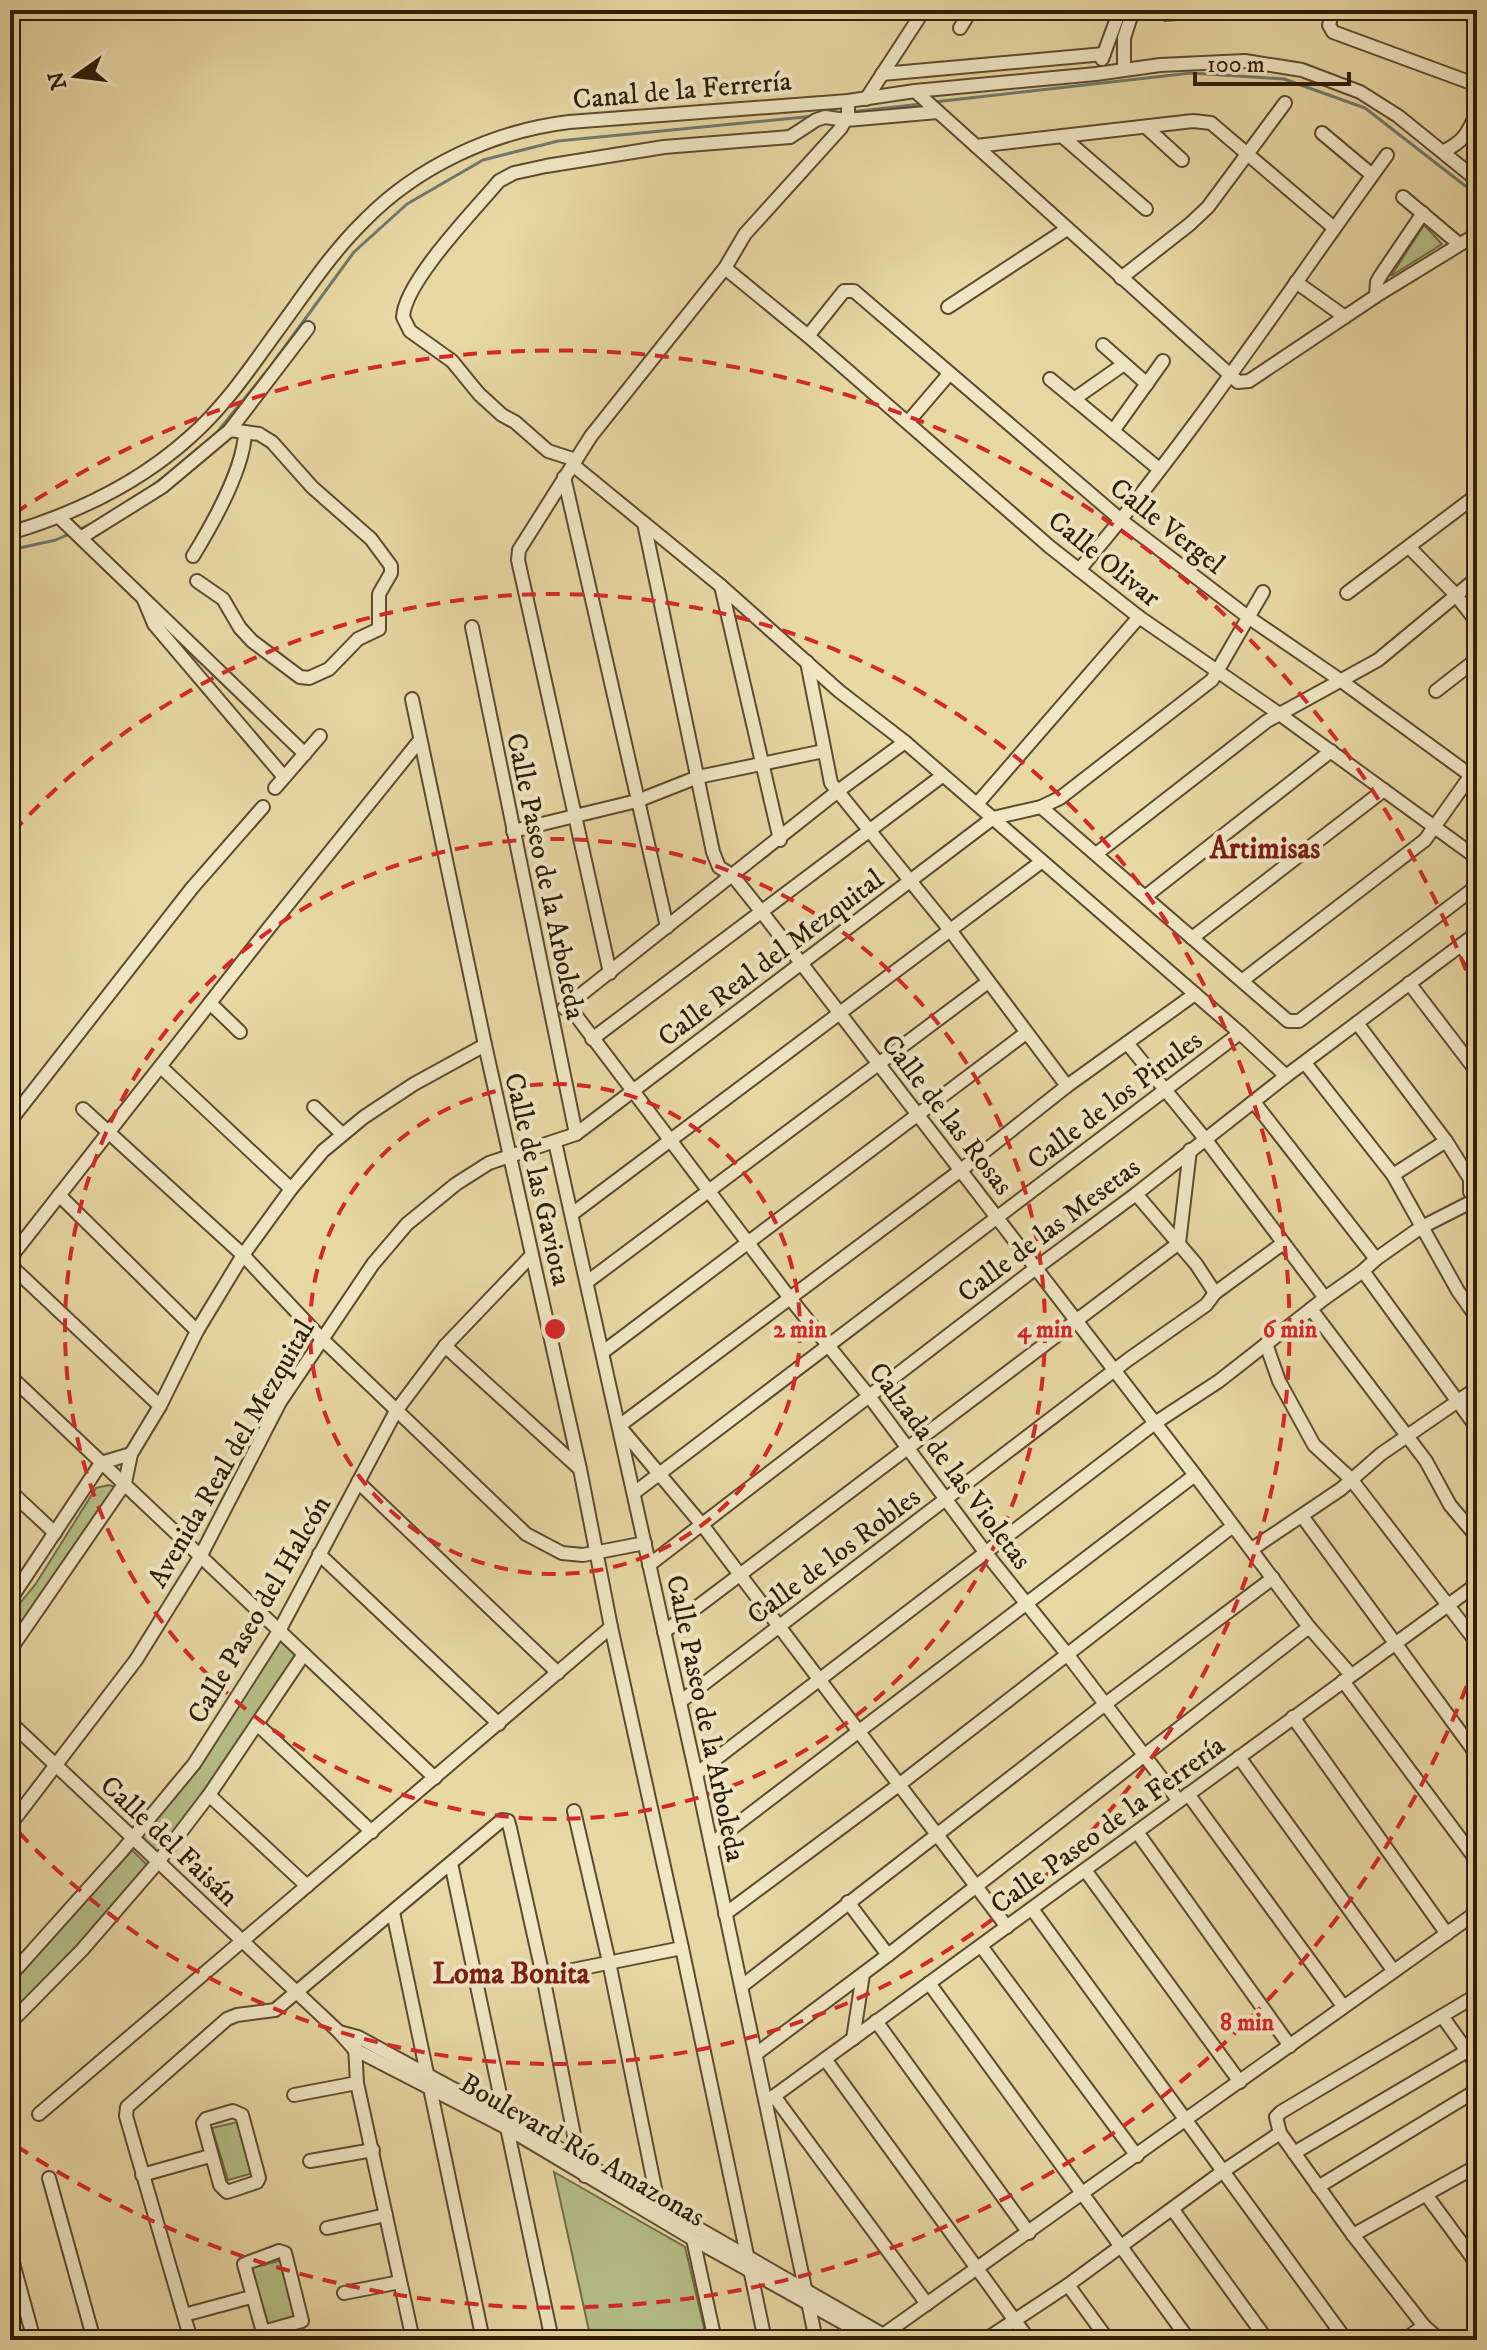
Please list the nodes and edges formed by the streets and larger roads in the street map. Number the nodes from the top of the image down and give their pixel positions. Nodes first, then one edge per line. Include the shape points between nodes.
1 (924, 10) edge
2 (971, 10) edge
3 (1120, 10) edge
4 (1133, 10) edge
5 (1333, 10) edge
6 (1467, 10) edge
7 (1477, 14) edge
8 (960, 28) dead end
9 (1104, 54) junction
10 (1124, 70) junction
11 (882, 74) junction
12 (1096, 74) junction
13 (1477, 85) edge
14 (915, 91) junction
15 (866, 99) junction
16 (1285, 103) dead end
17 (847, 111) junction
18 (938, 112) junction
19 (1477, 112) edge
20 (1146, 127) junction
21 (1322, 133) dead end
22 (1063, 137) junction
23 (1477, 139) edge
24 (976, 146) junction
25 (1444, 151) junction
26 (1247, 152) junction
27 (1387, 155) dead end
28 (1182, 160) dead end
29 (1372, 175) junction
30 (1477, 180) edge
31 (1403, 197) dead end
32 (1146, 209) dead end
33 (1423, 213) junction
34 (1334, 228) junction
35 (1067, 229) junction
36 (1477, 234) edge
37 (1459, 244) junction
38 (725, 268) junction
39 (1121, 278) junction
40 (1296, 282) junction
41 (1376, 296) junction
42 (948, 307) dead end
43 (1345, 317) junction
44 (308, 328) dead end
45 (808, 336) junction
46 (1103, 345) dead end
47 (1163, 361) dead end
48 (1124, 364) junction
49 (949, 374) junction
50 (1230, 376) junction
51 (1050, 379) dead end
52 (1147, 384) junction
53 (1074, 399) junction
54 (908, 422) junction
55 (230, 430) junction
56 (1113, 431) junction
57 (245, 432) junction
58 (574, 463) junction
59 (1159, 469) junction
60 (564, 477) junction
61 (1477, 495) edge
62 (59, 517) junction
63 (1121, 520) junction
64 (644, 523) junction
65 (10, 533) edge
66 (77, 533) junction
67 (1409, 547) junction
68 (193, 556) dead end
69 (1079, 570) junction
70 (1477, 578) edge
71 (197, 581) dead end
72 (721, 586) junction
73 (1263, 592) dead end
74 (1347, 593) dead end
75 (1455, 594) junction
76 (143, 597) junction
77 (1139, 617) junction
78 (1248, 617) junction
79 (1477, 622) edge
80 (472, 627) dead end
81 (1477, 659) edge
82 (807, 662) junction
83 (1218, 672) junction
84 (1340, 680) junction
85 (1436, 691) dead end
86 (412, 699) dead end
87 (1278, 713) junction
88 (320, 736) dead end
89 (420, 740) junction
90 (905, 742) junction
91 (1477, 749) edge
92 (824, 751) junction
93 (1331, 751) junction
94 (305, 754) junction
95 (762, 765) junction
96 (942, 776) junction
97 (284, 777) junction
98 (698, 777) junction
99 (1474, 778) edge
100 (275, 788) dead end
101 (1384, 790) junction
102 (838, 791) junction
103 (637, 801) junction
104 (977, 804) junction
105 (263, 807) dead end
106 (1041, 807) junction
107 (574, 816) junction
108 (993, 818) junction
109 (1434, 827) junction
110 (513, 831) junction
111 (872, 831) junction
112 (780, 840) junction
113 (1096, 854) junction
114 (1477, 858) edge
115 (1041, 862) junction
116 (733, 876) junction
117 (909, 882) junction
118 (1477, 886) edge
119 (1146, 896) junction
120 (761, 911) junction
121 (667, 927) junction
122 (950, 930) junction
123 (1477, 933) edge
124 (1192, 938) junction
125 (1461, 945) junction
126 (802, 963) junction
127 (1477, 968) edge
128 (610, 973) junction
129 (1243, 980) junction
130 (988, 982) junction
131 (1409, 983) junction
132 (1195, 994) junction
133 (210, 1003) junction
134 (568, 1005) junction
135 (838, 1013) junction
136 (553, 1019) junction
137 (1357, 1023) junction
138 (240, 1032) dead end
139 (1026, 1033) junction
140 (1240, 1033) junction
141 (592, 1039) junction
142 (1127, 1043) junction
143 (485, 1045) junction
144 (878, 1063) junction
145 (1305, 1063) junction
146 (161, 1067) junction
147 (1477, 1072) edge
148 (1286, 1076) junction
149 (1067, 1086) junction
150 (632, 1089) junction
151 (1164, 1090) junction
152 (1254, 1102) junction
153 (314, 1107) dead end
154 (83, 1109) dead end
155 (919, 1115) junction
156 (10, 1121) edge
157 (110, 1132) junction
158 (342, 1134) junction
159 (576, 1134) junction
160 (1206, 1140) junction
161 (671, 1141) junction
162 (1446, 1141) junction
163 (555, 1142) junction
164 (1190, 1150) junction
165 (510, 1154) junction
166 (961, 1170) junction
167 (1393, 1175) junction
168 (291, 1189) junction
169 (710, 1191) junction
170 (1136, 1194) junction
171 (59, 1195) junction
172 (1473, 1202) edge
173 (572, 1214) junction
174 (998, 1218) junction
175 (1477, 1218) edge
176 (1420, 1228) junction
177 (749, 1243) junction
178 (1179, 1243) junction
179 (1282, 1244) junction
180 (243, 1255) junction
181 (532, 1255) junction
182 (10, 1258) edge
183 (1376, 1259) junction
184 (10, 1265) edge
185 (1036, 1268) junction
186 (1363, 1271) junction
187 (587, 1282) junction
188 (1215, 1293) junction
189 (789, 1297) junction
190 (1325, 1298) junction
191 (1311, 1309) junction
192 (1477, 1318) edge
193 (1077, 1321) junction
194 (197, 1331) junction
195 (321, 1338) junction
196 (1266, 1344) junction
197 (829, 1345) junction
198 (445, 1346) junction
199 (603, 1352) junction
200 (1114, 1372) junction
201 (10, 1376) edge
202 (1477, 1388) edge
203 (869, 1396) junction
204 (1459, 1403) junction
205 (160, 1406) junction
206 (396, 1411) junction
207 (1155, 1423) junction
208 (619, 1426) junction
209 (1477, 1428) edge
210 (1407, 1438) junction
211 (908, 1448) junction
212 (131, 1454) junction
213 (101, 1463) junction
214 (580, 1469) junction
215 (661, 1474) junction
216 (1195, 1475) junction
217 (1351, 1479) junction
218 (358, 1482) junction
219 (125, 1483) junction
220 (10, 1491) edge
221 (634, 1493) junction
222 (947, 1499) junction
223 (1302, 1516) junction
224 (703, 1526) junction
225 (1233, 1526) junction
226 (55, 1533) junction
227 (1477, 1537) edge
228 (645, 1543) junction
229 (1252, 1549) junction
230 (985, 1552) junction
231 (597, 1553) junction
232 (319, 1554) junction
233 (200, 1557) junction
234 (649, 1565) junction
235 (739, 1576) junction
236 (1273, 1578) junction
237 (1477, 1584) edge
238 (10, 1600) edge
239 (1027, 1604) junction
240 (1449, 1604) junction
241 (779, 1626) junction
242 (611, 1627) junction
243 (1309, 1627) junction
244 (279, 1631) junction
245 (664, 1632) junction
246 (1395, 1642) junction
247 (1477, 1643) edge
248 (10, 1650) edge
249 (304, 1654) junction
250 (1067, 1654) junction
251 (558, 1673) junction
252 (1347, 1678) junction
253 (818, 1680) junction
254 (680, 1702) junction
255 (1104, 1705) junction
256 (1293, 1717) junction
257 (10, 1722) edge
258 (257, 1724) junction
259 (499, 1724) junction
260 (858, 1732) junction
261 (1477, 1755) edge
262 (1143, 1756) junction
263 (1239, 1757) junction
264 (56, 1767) junction
265 (696, 1774) junction
266 (435, 1778) junction
267 (900, 1784) junction
268 (209, 1795) junction
269 (1184, 1798) junction
270 (574, 1811) dead end
271 (10, 1825) edge
272 (372, 1832) junction
273 (1137, 1832) junction
274 (937, 1835) junction
275 (133, 1838) junction
276 (711, 1844) junction
277 (1477, 1861) edge
278 (158, 1862) junction
279 (451, 1863) junction
280 (1085, 1870) junction
281 (307, 1886) junction
282 (976, 1887) junction
283 (848, 1902) junction
284 (1032, 1909) junction
285 (393, 1912) junction
286 (1477, 1912) edge
287 (725, 1914) junction
288 (1007, 1927) junction
289 (1447, 1934) junction
290 (242, 1941) junction
291 (981, 1946) junction
292 (682, 1948) junction
293 (888, 1955) junction
294 (609, 1962) junction
295 (1393, 1970) junction
296 (863, 1974) junction
297 (10, 1976) edge
298 (543, 1976) junction
299 (929, 1983) junction
300 (742, 1986) junction
301 (297, 1993) junction
302 (1477, 1995) edge
303 (1343, 2006) junction
304 (1442, 2016) junction
305 (11, 2021) edge
306 (876, 2021) junction
307 (853, 2039) junction
308 (356, 2043) junction
309 (1290, 2046) junction
310 (1472, 2048) edge
311 (756, 2054) junction
312 (825, 2059) junction
313 (1477, 2065) edge
314 (426, 2075) junction
315 (1240, 2082) junction
316 (357, 2083) junction
317 (429, 2090) junction
318 (1477, 2090) edge
319 (294, 2095) dead end
320 (770, 2099) junction
321 (39, 2114) dead end
322 (1187, 2120) junction
323 (505, 2122) junction
324 (1280, 2133) junction
325 (373, 2150) junction
326 (1294, 2153) junction
327 (210, 2156) junction
328 (1137, 2156) junction
329 (310, 2161) dead end
330 (579, 2161) junction
331 (1477, 2166) edge
332 (1222, 2172) junction
333 (142, 2175) junction
334 (585, 2176) junction
335 (49, 2178) dead end
336 (1318, 2187) junction
337 (1082, 2194) junction
338 (1427, 2196) junction
339 (1173, 2210) junction
340 (661, 2214) junction
341 (386, 2215) junction
342 (327, 2228) dead end
343 (1029, 2233) junction
344 (1353, 2235) junction
345 (693, 2239) junction
346 (1121, 2247) junction
347 (10, 2252) edge
348 (1477, 2264) edge
349 (750, 2266) junction
350 (977, 2269) junction
351 (400, 2282) junction
352 (1068, 2285) junction
353 (805, 2291) junction
354 (344, 2293) dead end
355 (251, 2297) junction
356 (927, 2304) junction
357 (809, 2305) junction
358 (184, 2315) junction
359 (1013, 2319) junction
360 (1424, 2326) junction
361 (881, 2339) edge
362 (34, 2340) edge
363 (94, 2340) edge
364 (191, 2340) edge
365 (413, 2340) edge
366 (483, 2340) edge
367 (552, 2340) edge
368 (715, 2340) edge
369 (765, 2340) edge
370 (816, 2340) edge
371 (985, 2340) edge
372 (1029, 2340) edge
373 (1108, 2340) edge
374 (1189, 2340) edge
375 (1267, 2340) edge
376 (1346, 2340) edge
377 (1404, 2340) edge
378 (1440, 2340) edge

1 - 11 street
2 - 8 street
3 - 9 street
4 - 10 street via 1124,38
5 - 13 street via 1333,32
6 - 7 street
9 - 11 street
9 - 12 street
10 - 12 street, Canal de la Ferrería
10 - 25 street, Canal de la Ferrería via 1227,60 1302,70 1378,102
11 - 15 street
12 - 14 street, Canal de la Ferrería
14 - 15 street, Canal de la Ferrería
14 - 18 street
15 - 17 street, Canal de la Ferrería
16 - 26 street
17 - 18 street
17 - 38 street via 835,137 745,234
17 - 58 street via 790,137 664,147 514,173 499,181 422,274 403,309 410,331 452,361 479,394 537,444
17 - 62 street, Canal de la Ferrería via 546,125 453,157 397,192 357,228 232,392 191,436 127,484
18 - 24 street
19 - 23 street
19 - 25 street via 1467,136
20 - 22 street
20 - 26 street via 1211,123
20 - 28 street
21 - 29 street
22 - 24 street
22 - 32 street
24 - 35 street
25 - 30 street, Canal de la Ferrería
26 - 34 street
26 - 39 street via 1200,216
27 - 29 street
29 - 34 street
31 - 33 street
33 - 37 street
33 - 41 street via 1377,282
34 - 40 street
35 - 39 street
35 - 42 street
36 - 37 street
37 - 41 street
38 - 45 street, Calle Olivar
38 - 58 street
39 - 50 street
40 - 43 street
40 - 50 street
41 - 43 street
43 - 50 street via 1249,381
44 - 55 street
45 - 49 street, Calle Vergel via 847,289
45 - 54 street, Calle Olivar
46 - 48 street
47 - 52 street
48 - 52 street
48 - 53 street
49 - 54 street
49 - 63 street, Calle Vergel
50 - 59 street
51 - 53 street
52 - 56 street
53 - 56 street
54 - 69 street, Calle Olivar
55 - 57 street
55 - 66 street via 162,487
56 - 59 street
57 - 68 street via 239,464
57 - 71 street via 272,442 389,560 391,573 379,594 381,624 329,669 300,677 252,641 223,599
58 - 60 street
58 - 64 street
59 - 63 street
60 - 103 street
60 - 107 street via 518,560
61 - 67 street
62 - 65 street, Canal de la Ferrería
62 - 66 street
63 - 69 street
63 - 78 street, Calle Vergel
64 - 72 street
64 - 98 street, Calle de las Rosas
66 - 76 street
67 - 74 street
67 - 75 street
69 - 77 street, Calle Olivar
70 - 75 street
72 - 82 street
72 - 95 street
73 - 78 street
75 - 79 street
75 - 84 street via 1378,660
76 - 94 street
76 - 97 street via 154,624
77 - 83 street, Calle Olivar
77 - 104 street
78 - 83 street
78 - 84 street, Calle Vergel
80 - 110 street, Calle Paseo de la Arboleda
81 - 85 street
82 - 90 street
82 - 92 street
83 - 87 street, Calle Olivar
83 - 106 street via 1060,798
84 - 87 street
84 - 99 street, Calle Vergel
86 - 89 street, Calle de las Gaviota
87 - 93 street, Calle Olivar
87 - 113 street
88 - 94 street
89 - 133 street
89 - 143 street, Calle de las Gaviota
90 - 96 street
90 - 102 street
91 - 99 street
92 - 95 street
92 - 102 street
93 - 101 street, Calle Olivar
93 - 119 street
94 - 97 street
95 - 98 street
95 - 112 street
96 - 104 street
96 - 111 street
97 - 100 street
98 - 103 street
98 - 116 street, Calle de las Rosas via 716,861
99 - 109 street
101 - 109 street, Calle Olivar
101 - 124 street
102 - 111 street
102 - 112 street
103 - 107 street
103 - 121 street
104 - 108 street
105 - 156 street via 192,888
106 - 108 street
106 - 113 street
107 - 110 street
107 - 128 street
108 - 115 street
108 - 117 street, Calle Real del Mezquital
109 - 114 street, Calle Olivar
109 - 129 street via 1417,847
110 - 136 street, Calle Paseo de la Arboleda
111 - 117 street
111 - 120 street
112 - 116 street
113 - 119 street
115 - 122 street
115 - 132 street
116 - 120 street, Calle de las Rosas
116 - 121 street
117 - 122 street
117 - 126 street, Calle Real del Mezquital
118 - 129 street via 1299,1021 1288,1021
119 - 124 street
120 - 126 street, Calle de las Rosas
120 - 141 street
121 - 128 street
122 - 130 street
122 - 135 street
123 - 125 street, Calle de las Mesetas
124 - 129 street
125 - 127 street
125 - 131 street, Calle de las Mesetas
126 - 135 street, Calle de las Rosas
126 - 150 street, Calle Real del Mezquital
128 - 134 street
130 - 139 street
130 - 144 street
131 - 137 street, Calle de las Mesetas
131 - 147 street
132 - 140 street
132 - 142 street
133 - 138 street
133 - 146 street
134 - 136 street
134 - 141 street, Calzada de las Violetas
135 - 144 street, Calle de las Rosas
135 - 161 street
136 - 159 street, Calle Paseo de la Arboleda
137 - 145 street, Calle de las Mesetas
137 - 162 street
139 - 149 street
139 - 155 street
140 - 148 street
140 - 151 street, Calle de los Pirules
141 - 150 street, Calzada de las Violetas
142 - 149 street
142 - 151 street
143 - 158 street via 414,1084
143 - 165 street, Calle de las Gaviota
144 - 155 street, Calle de las Rosas
144 - 169 street
145 - 148 street, Calle de las Mesetas
145 - 167 street
146 - 157 street
146 - 168 street
148 - 152 street, Calle de las Mesetas
149 - 166 street
150 - 159 street, Calle Real del Mezquital
150 - 161 street, Calzada de las Violetas
151 - 160 street
151 - 174 street, Calle de los Pirules
152 - 160 street, Calle de las Mesetas
152 - 183 street
153 - 158 street
154 - 157 street
155 - 166 street, Calle de las Rosas
155 - 177 street
157 - 171 street
157 - 180 street
158 - 168 street
159 - 163 street, Avenida Real del Mezquital
160 - 164 street, Calle de las Mesetas
160 - 179 street
161 - 169 street, Calzada de las Violetas
161 - 173 street
162 - 167 street
162 - 172 street via 1470,1179
163 - 165 street, Avenida Real del Mezquital
163 - 173 street, Calle Paseo de la Arboleda
164 - 170 street, Calle de las Mesetas
164 - 178 street
165 - 181 street, Calle de las Gaviota
165 - 195 street, Avenida Real del Mezquital via 464,1178 407,1224
166 - 174 street, Calle de las Rosas
166 - 189 street
167 - 176 street
168 - 180 street
169 - 177 street, Calzada de las Violetas
169 - 187 street
170 - 178 street
170 - 185 street, Calle de las Mesetas
171 - 182 street
171 - 194 street
172 - 175 street
172 - 176 street
173 - 187 street, Calle Paseo de la Arboleda
174 - 185 street, Calle de las Rosas
174 - 197 street, Calle de los Pirules
176 - 183 street
176 - 192 street
177 - 189 street, Calzada de las Violetas
177 - 199 street
178 - 188 street
178 - 193 street
179 - 188 street, Calle de los Robles
179 - 190 street
180 - 194 street
180 - 195 street
181 - 198 street, Calle Paseo del Halcón
181 - 214 street, Calle de las Gaviota
183 - 186 street
184 - 205 street
185 - 193 street, Calle de las Rosas
185 - 203 street, Calle de las Mesetas
186 - 190 street
186 - 204 street
187 - 199 street, Calle Paseo de la Arboleda
188 - 200 street, Calle de los Robles
189 - 197 street, Calzada de las Violetas
189 - 208 street
190 - 191 street
191 - 196 street
191 - 210 street
193 - 200 street, Calle de las Rosas
193 - 211 street
194 - 205 street
195 - 206 street
195 - 233 street, Avenida Real del Mezquital via 280,1402
196 - 207 street
196 - 217 street via 1307,1434
197 - 203 street, Calzada de las Violetas
197 - 215 street, Calle de los Pirules
198 - 206 street, Calle Paseo del Halcón
198 - 214 street
199 - 208 street, Calle Paseo de la Arboleda
200 - 207 street, Calle de las Rosas
200 - 222 street, Calle de los Robles
201 - 213 street
202 - 204 street
203 - 211 street, Calzada de las Violetas
203 - 224 street, Calle de las Mesetas
204 - 209 street
204 - 210 street
205 - 212 street
206 - 218 street, Calle Paseo del Halcón
206 - 231 street via 526,1534 562,1553
207 - 216 street, Calle de las Rosas
207 - 230 street
208 - 215 street
208 - 221 street, Calle Paseo de la Arboleda
210 - 217 street
210 - 227 street
211 - 222 street, Calzada de las Violetas
211 - 235 street
212 - 213 street
212 - 219 street
213 - 219 street
213 - 226 street
214 - 231 street, Calle de las Gaviota
215 - 221 street, Calle de los Pirules
215 - 224 street
216 - 225 street, Calle de las Rosas
216 - 239 street
217 - 223 street
217 - 240 street
218 - 232 street, Calle Paseo del Halcón
218 - 251 street
219 - 233 street
219 - 248 street
220 - 226 street
221 - 228 street, Calle Paseo de la Arboleda
222 - 230 street, Calzada de las Violetas
222 - 241 street, Calle de los Robles
223 - 229 street
223 - 246 street
224 - 234 street, Calle de las Mesetas
224 - 235 street
225 - 229 street, Calle de las Rosas
225 - 250 street
226 - 238 street
228 - 231 street
228 - 234 street, Calle Paseo de la Arboleda
229 - 236 street, Calle de las Rosas
230 - 239 street, Calzada de las Violetas
230 - 253 street
231 - 242 street, Calle de las Gaviota
232 - 244 street, Calle Paseo del Halcón
232 - 259 street
233 - 244 street
233 - 264 street, Avenida Real del Mezquital via 136,1660
234 - 245 street, Calle Paseo de la Arboleda
235 - 241 street
235 - 245 street
236 - 243 street, Calle de las Rosas
236 - 255 street
237 - 240 street, Calle Paseo de la Ferrería
239 - 250 street, Calzada de las Violetas
239 - 260 street
240 - 246 street, Calle Paseo de la Ferrería
240 - 247 street
241 - 253 street
241 - 254 street, Calle de los Robles
242 - 251 street
242 - 292 street, Calle de las Gaviota
243 - 252 street, Calle de las Rosas
243 - 262 street
244 - 249 street
244 - 275 street, Calle Paseo del Halcón via 194,1764
245 - 254 street, Calle Paseo de la Arboleda
246 - 252 street, Calle Paseo de la Ferrería
246 - 261 street
249 - 258 street, Calle Paseo del Halcón
249 - 266 street
250 - 255 street, Calzada de las Violetas
250 - 267 street
251 - 259 street
252 - 256 street, Calle Paseo de la Ferrería
252 - 277 street, Calle de las Rosas
253 - 260 street
253 - 265 street
254 - 265 street, Calle Paseo de la Arboleda
255 - 262 street, Calzada de las Violetas
255 - 274 street
256 - 263 street, Calle Paseo de la Ferrería
256 - 289 street
257 - 264 street, Calle del Faisán
258 - 268 street, Calle Paseo del Halcón
258 - 272 street
259 - 266 street
260 - 267 street
260 - 276 street
262 - 269 street, Calzada de las Violetas
262 - 282 street
263 - 269 street, Calle Paseo de la Ferrería
263 - 295 street
264 - 271 street, Avenida Real del Mezquital
264 - 275 street, Calle del Faisán
265 - 276 street, Calle Paseo de la Arboleda
266 - 272 street
267 - 274 street
267 - 287 street
268 - 278 street, Calle Paseo del Halcón
268 - 281 street
269 - 273 street, Calle Paseo de la Ferrería
269 - 303 street, Calzada de las Violetas
270 - 294 street
272 - 281 street
273 - 280 street, Calle Paseo de la Ferrería
273 - 309 street
274 - 282 street
274 - 283 street
275 - 278 street, Calle del Faisán
275 - 297 street, Calle Paseo del Halcón
276 - 287 street, Calle Paseo de la Arboleda
278 - 290 street, Calle del Faisán
278 - 305 street, Calle Paseo del Halcón
279 - 285 street
279 - 298 street via 502,1820 508,1821
279 - 323 street
280 - 284 street, Calle Paseo de la Ferrería
280 - 315 street
281 - 290 street
282 - 288 street
282 - 293 street
283 - 293 street
283 - 300 street
284 - 288 street, Calle Paseo de la Ferrería
284 - 322 street
285 - 301 street
285 - 314 street
286 - 289 street
287 - 300 street, Calle Paseo de la Arboleda
288 - 291 street, Calle Paseo de la Ferrería
289 - 295 street
290 - 301 street, Calle del Faisán
290 - 321 street
291 - 299 street, Calle Paseo de la Ferrería
291 - 328 street
292 - 294 street
292 - 349 street, Calle de las Gaviota
293 - 296 street
294 - 298 street
294 - 340 street
295 - 303 street
296 - 307 street
296 - 311 street
298 - 330 street
299 - 306 street, Calle Paseo de la Ferrería
299 - 337 street
300 - 311 street, Calle Paseo de la Arboleda
301 - 308 street, Boulevard Río Amazonas
301 - 333 street via 269,2013 227,2019 127,2107
302 - 304 street
303 - 309 street
304 - 310 street
304 - 324 street via 1281,2112 1276,2117
306 - 307 street, Calle Paseo de la Ferrería
306 - 343 street
307 - 312 street, Calle Paseo de la Ferrería
308 - 314 street, Boulevard Río Amazonas
308 - 316 street
308 - 317 street, Boulevard Río Amazonas
309 - 315 street
310 - 313 street
310 - 326 street
311 - 320 street, Calle Paseo de la Arboleda
312 - 320 street, Calle Paseo de la Ferrería
312 - 350 street
314 - 317 street
314 - 323 street, Boulevard Río Amazonas
315 - 322 street
316 - 319 street
316 - 325 street
317 - 323 street, Boulevard Río Amazonas
317 - 366 street
318 - 336 street
320 - 353 street, Calle Paseo de la Arboleda
320 - 356 street
322 - 328 street
322 - 332 street
323 - 330 street, Boulevard Río Amazonas
323 - 334 street, Boulevard Río Amazonas
323 - 367 street
324 - 326 street
324 - 332 street
325 - 329 street
325 - 341 street
326 - 336 street
327 - 327 street via 227,2192 257,2182 239,2111 203,2123
327 - 333 street
328 - 337 street
330 - 334 street
330 - 340 street, Boulevard Río Amazonas
331 - 338 street
332 - 339 street
332 - 376 street
333 - 358 street
334 - 340 street, Boulevard Río Amazonas
335 - 363 street
336 - 344 street
337 - 343 street
337 - 346 street
338 - 344 street
338 - 348 street
339 - 346 street
339 - 375 street
340 - 345 street, Boulevard Río Amazonas
340 - 349 street, Boulevard Río Amazonas
341 - 342 street
341 - 351 street
343 - 350 street
344 - 360 street
345 - 349 street, Boulevard Río Amazonas
345 - 368 street
346 - 352 street
346 - 374 street
347 - 362 street
349 - 353 street, Boulevard Río Amazonas
349 - 357 street, Boulevard Río Amazonas
349 - 369 street, Calle de las Gaviota
350 - 356 street
350 - 359 street
351 - 354 street
351 - 365 street
352 - 359 street
352 - 373 street
353 - 357 street, Calle Paseo de la Arboleda
353 - 361 street, Boulevard Río Amazonas
355 - 355 street via 263,2332 302,2321 282,2251 245,2262
355 - 358 street
356 - 361 street
357 - 361 street, Boulevard Río Amazonas
357 - 370 street, Calle Paseo de la Arboleda
358 - 364 street
359 - 371 street
359 - 372 street
360 - 377 street
360 - 378 street

